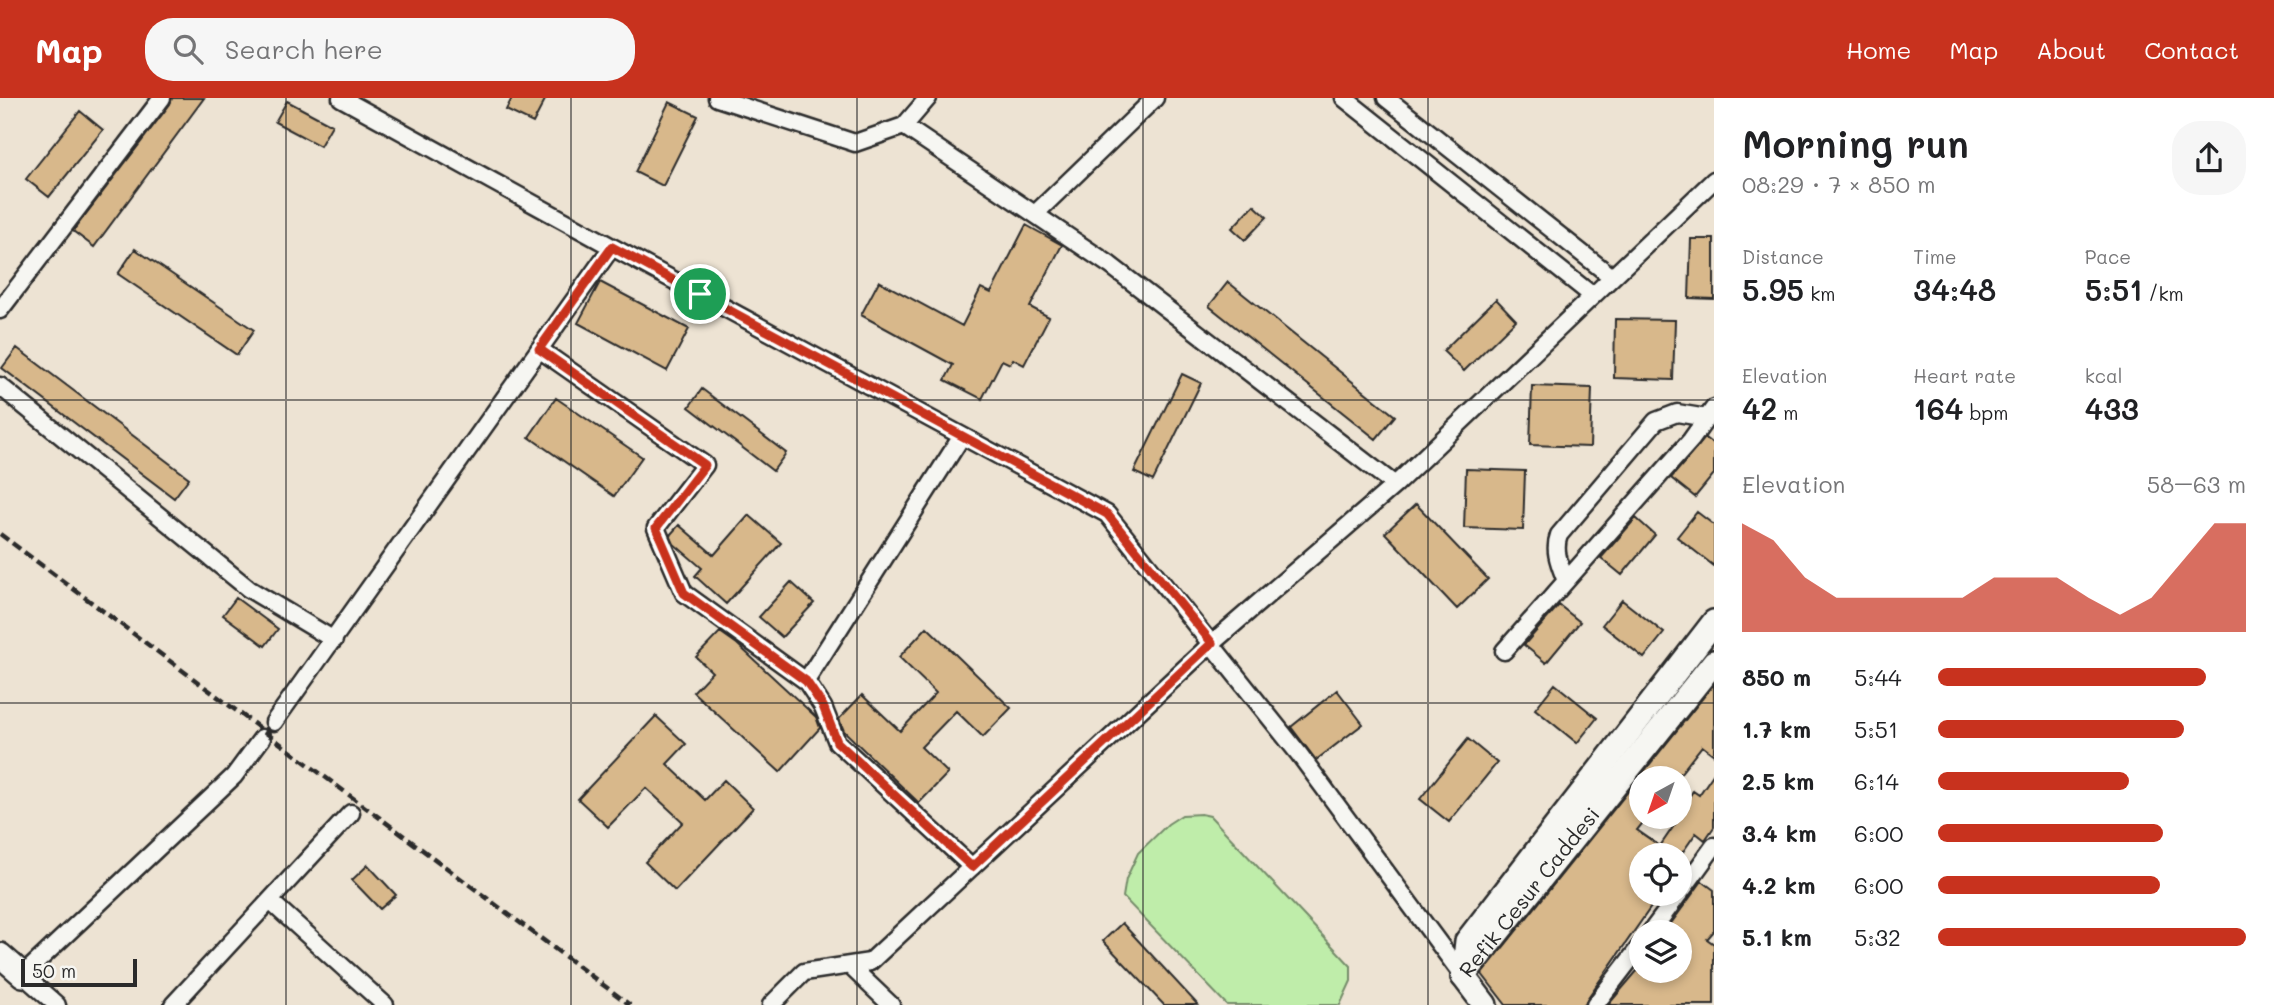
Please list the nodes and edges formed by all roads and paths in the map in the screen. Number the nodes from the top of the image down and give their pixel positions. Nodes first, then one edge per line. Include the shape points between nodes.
1 (162, 98) edge
2 (341, 98) edge
3 (717, 98) edge
4 (928, 98) edge
5 (1154, 98) edge
6 (1345, 98) edge
7 (1386, 98) edge
8 (904, 126) junction
9 (1714, 180) edge
10 (1035, 214) junction
11 (612, 247) junction
12 (1612, 277) junction
13 (1592, 296) junction
14 (0, 310) edge
15 (539, 349) junction
16 (0, 386) edge
17 (1710, 413) edge
18 (962, 436) junction
19 (1395, 485) junction
20 (1566, 581) junction
21 (1714, 622) edge
22 (334, 640) junction
23 (1212, 643) junction
24 (1504, 651) dead end
25 (1714, 662) edge
26 (806, 681) junction
27 (274, 722) dead end
28 (262, 738) dead end
29 (351, 813) dead end
30 (1714, 846) edge
31 (972, 867) junction
32 (1708, 870) edge
33 (1692, 884) edge
34 (270, 901) junction
35 (1671, 906) edge
36 (1660, 920) edge
37 (0, 955) edge
38 (1629, 961) edge
39 (849, 965) junction
40 (23, 975) junction
41 (1464, 976) junction
42 (57, 1005) edge
43 (173, 1005) edge
44 (385, 1005) edge
45 (771, 1005) edge
46 (891, 1005) edge
47 (1485, 1005) edge
48 (1595, 1005) edge

1 - 14 street
2 - 11 street
3 - 8 street via 855,143
4 - 8 street
5 - 10 street
6 - 13 street
7 - 12 street
8 - 10 street
9 - 12 street
10 - 19 street via 1111,265
11 - 15 street
11 - 18 street
12 - 13 street
13 - 19 street
15 - 22 street
15 - 26 street via 705,465 656,528 684,593
16 - 22 street via 249,589
17 - 20 street
17 - 20 street via 1677,414 1656,421 1559,535 1557,555
18 - 23 street via 1107,514
18 - 26 street
19 - 23 street
20 - 24 street
21 - 41 street, Refik Cesur Caddesi via 1467,941
22 - 27 street
23 - 31 street
23 - 41 street
25 - 41 street, Refik Cesur Caddesi
26 - 31 street via 823,706 837,742
28 - 40 street via 234,776
29 - 34 street
30 - 32 street
31 - 39 street via 870,962
32 - 33 street
34 - 43 street
34 - 44 street
35 - 36 street
37 - 40 street
38 - 48 street
39 - 45 street via 804,972
39 - 46 street
40 - 42 street
41 - 47 street

